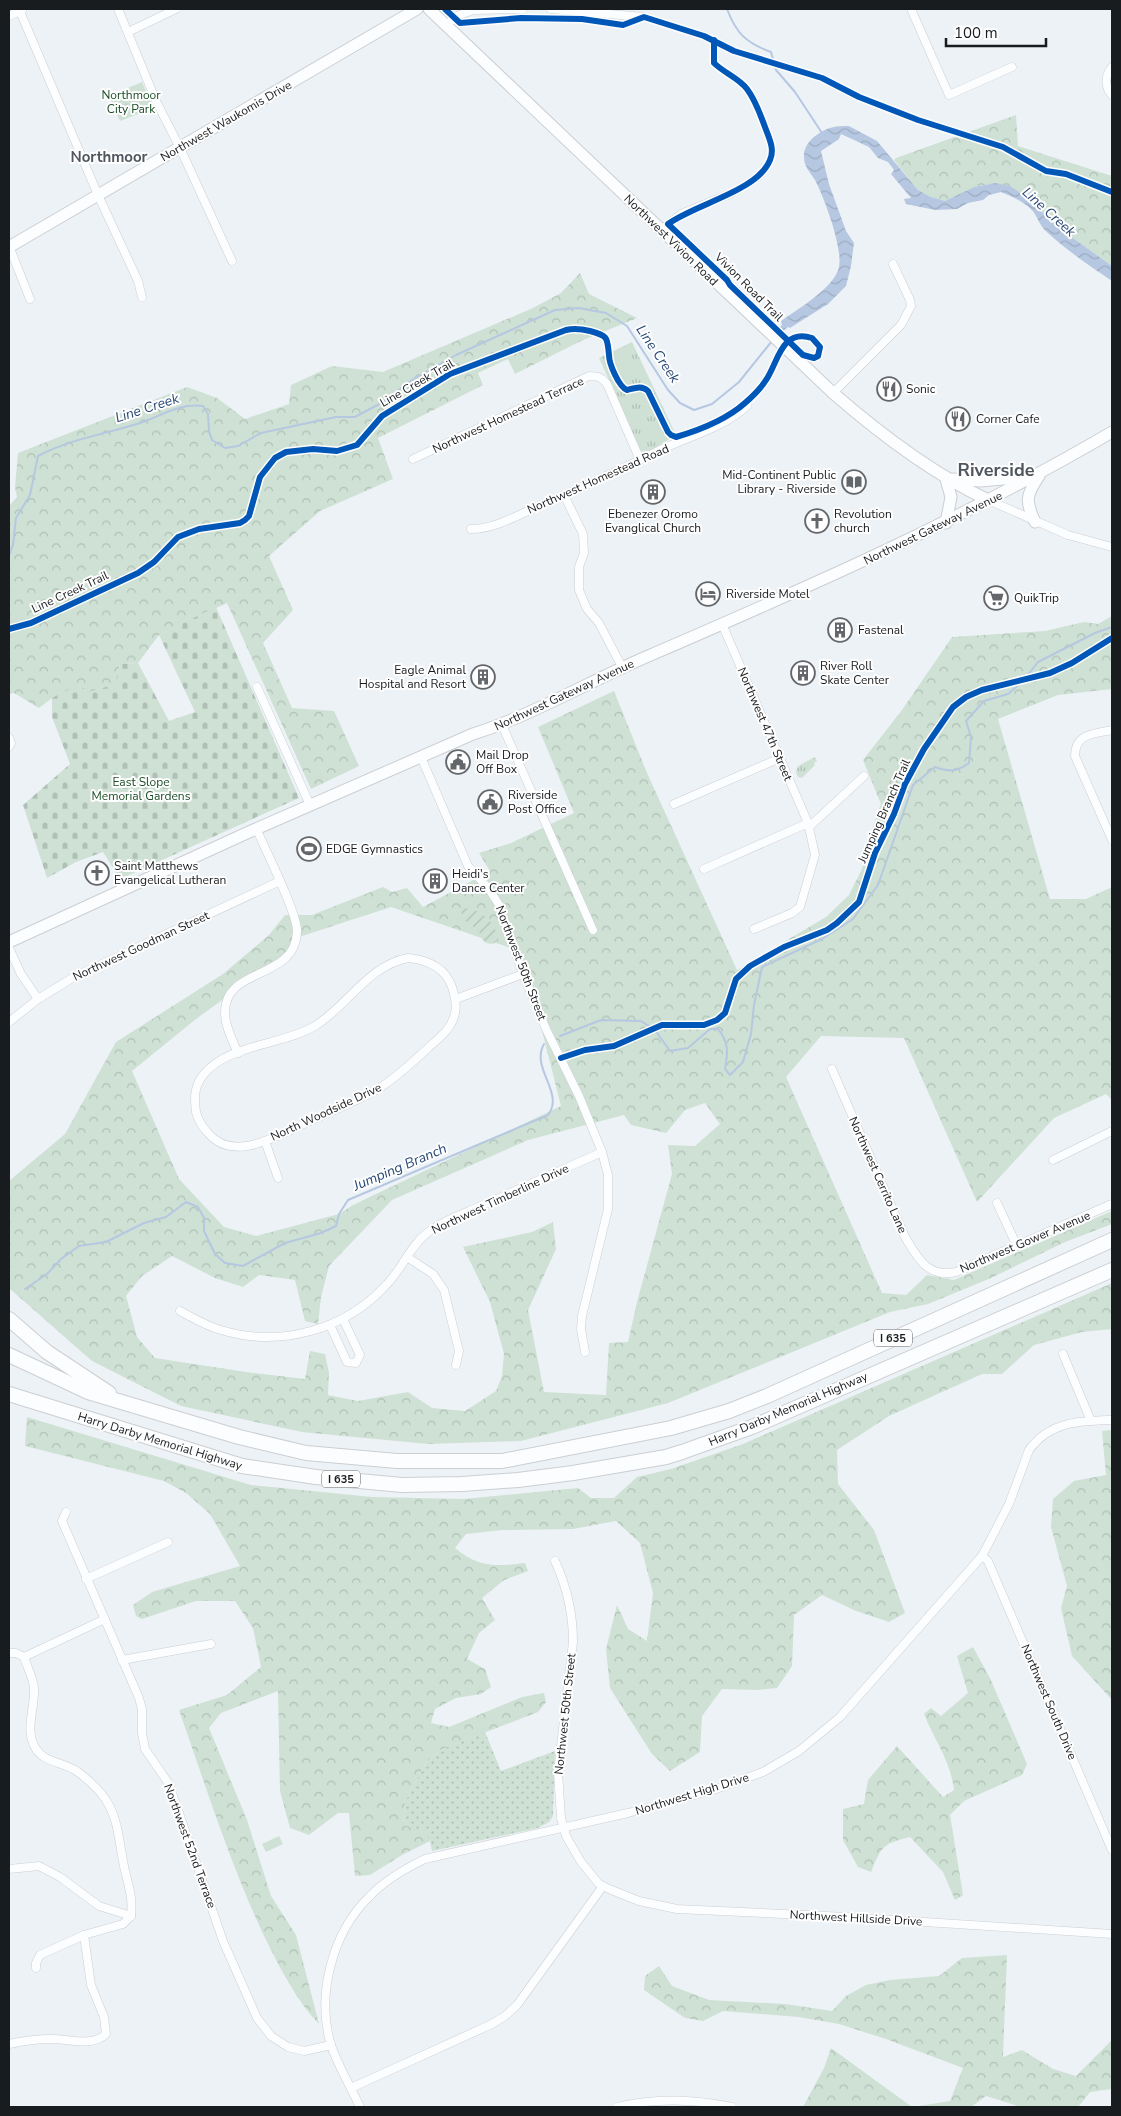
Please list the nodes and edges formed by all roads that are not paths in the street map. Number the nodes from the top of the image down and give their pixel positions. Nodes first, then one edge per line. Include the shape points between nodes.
1 (21, 9) edge
2 (118, 9) edge
3 (176, 9) edge
4 (417, 9) edge
5 (429, 9) edge
6 (523, 9) edge
7 (551, 9) edge
8 (912, 9) edge
9 (9, 16) edge
10 (644, 17) dead end
11 (446, 25) junction
12 (128, 32) junction
13 (1112, 67) edge
14 (1012, 68) dead end
15 (1112, 95) edge
16 (180, 148) junction
17 (732, 193) dead end
18 (98, 195) junction
19 (661, 230) junction
20 (9, 246) edge
21 (232, 261) dead end
22 (893, 264) dead end
23 (142, 297) dead end
24 (30, 299) dead end
25 (833, 393) junction
26 (747, 406) dead end
27 (1112, 432) edge
28 (413, 459) dead end
29 (640, 460) junction
30 (1040, 475) junction
31 (946, 479) junction
32 (564, 495) junction
33 (988, 500) junction
34 (1035, 522) junction
35 (946, 523) junction
36 (471, 529) dead end
37 (1112, 547) edge
38 (722, 624) junction
39 (622, 667) junction
40 (257, 687) dead end
41 (502, 725) junction
42 (1112, 730) edge
43 (9, 738) edge
44 (9, 747) edge
45 (421, 757) junction
46 (780, 758) junction
47 (864, 776) dead end
48 (674, 804) dead end
49 (310, 805) junction
50 (808, 825) junction
51 (256, 828) junction
52 (1112, 840) edge
53 (704, 869) dead end
54 (280, 881) junction
55 (754, 929) dead end
56 (593, 930) dead end
57 (9, 942) edge
58 (9, 948) edge
59 (523, 974) junction
60 (38, 999) junction
61 (456, 999) junction
62 (9, 1022) edge
63 (238, 1053) junction
64 (832, 1069) dead end
65 (1112, 1131) edge
66 (265, 1141) junction
67 (602, 1152) junction
68 (1053, 1160) dead end
69 (278, 1178) dead end
70 (997, 1203) dead end
71 (1112, 1204) edge
72 (1112, 1240) edge
73 (1017, 1246) junction
74 (407, 1257) junction
75 (1112, 1270) edge
76 (937, 1272) joint
77 (180, 1311) dead end
78 (343, 1319) junction
79 (9, 1320) edge
80 (330, 1325) junction
81 (584, 1352) dead end
82 (1063, 1354) dead end
83 (9, 1355) edge
84 (456, 1365) dead end
85 (9, 1394) edge
86 (127, 1403) junction
87 (1112, 1420) edge
88 (1092, 1421) junction
89 (66, 1512) dead end
90 (168, 1542) dead end
91 (982, 1556) junction
92 (555, 1561) dead end
93 (86, 1578) junction
94 (104, 1619) junction
95 (211, 1644) dead end
96 (9, 1653) edge
97 (24, 1657) junction
98 (122, 1660) junction
99 (564, 1827) junction
100 (1112, 1850) edge
101 (9, 1869) edge
102 (603, 1886) junction
103 (131, 1916) junction
104 (84, 1934) junction
105 (1112, 1934) edge
106 (36, 1968) dead end
107 (9, 2044) edge
108 (331, 2045) junction
109 (351, 2088) junction
110 (360, 2107) edge
111 (617, 2107) edge
112 (732, 2107) edge

1 - 9 street
1 - 18 street
2 - 12 street
3 - 12 street
4 - 16 main road, Northwest Waukomis Drive
5 - 11 main road, Northwest Vivion Road
6 - 11 street via 473,10 457,16
7 - 10 street
8 - 14 street via 949,95
11 - 19 main road, Northwest Vivion Road
12 - 16 street via 156,101
13 - 15 street via 1106,78
16 - 18 main road, Northwest Waukomis Drive
16 - 21 street
17 - 19 street via 680,214
18 - 20 main road, Northwest Waukomis Drive
18 - 23 street via 138,281
19 - 25 main road, Northwest Vivion Road
20 - 24 street
22 - 25 street via 910,300 907,316
25 - 31 main road, Northwest Vivion Road
26 - 29 street, Northwest Homestead Road via 726,421
27 - 30 main road, Northwest Gateway Avenue
28 - 29 street, Northwest Homestead Terrace via 588,376 596,376 607,384
29 - 32 street, Northwest Homestead Road
30 - 31 main road via 995,481
30 - 33 main road, Northwest Gateway Avenue
30 - 34 main road via 1027,502
31 - 33 main road, Northwest Vivion Road
31 - 35 main road via 950,497
32 - 36 street, Northwest Homestead Road via 484,529
32 - 39 street via 583,534 579,590 586,609 599,623
33 - 34 street, Northwest Vivion Road
33 - 35 main road, Northwest Gateway Avenue
34 - 37 street, Northwest Vivion Road
35 - 38 main road, Northwest Gateway Avenue
38 - 39 main road, Northwest Gateway Avenue
38 - 46 street, Northwest 47th Street
39 - 41 main road, Northwest Gateway Avenue
40 - 49 street
41 - 45 main road, Northwest Gateway Avenue
41 - 56 street
42 - 52 street via 1085,737 1075,747 1075,756
43 - 44 street
45 - 49 main road, Northwest Gateway Avenue
45 - 59 street, Northwest 50th Street via 468,866 499,905
46 - 48 street
46 - 50 street, Northwest 47th Street
47 - 50 street
49 - 51 main road, Northwest Gateway Avenue
50 - 53 street
50 - 55 street, Northwest 47th Street via 815,855 802,904 796,910
51 - 54 street
51 - 57 main road, Northwest Gateway Avenue
54 - 60 street, Northwest Goodman Street via 86,972
54 - 63 street via 297,928 293,949 279,964 236,986 229,994 224,1014
58 - 60 street
59 - 61 street
59 - 67 street, Northwest 50th Street
60 - 62 street, Northwest Goodman Street
61 - 63 street via 442,970 421,959 401,959 386,964 311,1028
61 - 66 street, North Woodside Drive via 450,1027 392,1079 366,1095
63 - 66 street, North Woodside Drive via 215,1064 198,1083 194,1095 197,1116 213,1139 223,1144 248,1147
64 - 76 street, Northwest Cerrito Lane via 905,1237 925,1266
65 - 68 street
66 - 69 street
67 - 74 street, Northwest Timberline Drive via 434,1228
67 - 81 street, Northwest 50th Street via 609,1187 608,1209 582,1316
70 - 73 street
71 - 73 street, Northwest Gower Avenue
72 - 86 highway, Harry Darby Memorial Highway / I 635 via 729,1411 662,1430 502,1460 397,1461 306,1453 213,1430
73 - 76 street, Northwest Gower Avenue via 956,1272
74 - 78 street, Northwest Timberline Drive via 388,1284
74 - 84 street via 432,1274 444,1290 459,1351
75 - 85 highway, Harry Darby Memorial Highway / I 635 via 761,1423 682,1452 518,1480 402,1485 242,1466
77 - 80 street, Northwest Timberline Drive via 220,1330 254,1337 292,1336
78 - 80 street, Northwest Timberline Drive
78 - 80 street via 360,1355 356,1363 347,1362
79 - 86 highway via 69,1367
82 - 88 street
83 - 86 highway via 88,1392
87 - 88 street, Northwest High Drive
88 - 91 street, Northwest High Drive via 1055,1427 1035,1443
89 - 93 street, Northwest 52nd Terrace via 62,1522
90 - 93 street
91 - 99 street, Northwest High Drive via 840,1717 799,1751 763,1772 712,1790
91 - 100 street, Northwest South Drive via 988,1561
92 - 99 street, Northwest 50th Street via 568,1593 573,1626 558,1772
93 - 94 street, Northwest 52nd Terrace
94 - 97 street
94 - 98 street, Northwest 52nd Terrace
95 - 98 street
96 - 97 street
97 - 103 street via 34,1689 30,1736 42,1758 76,1770 94,1785 110,1806 118,1824 133,1899
98 - 108 street, Northwest 52nd Terrace via 142,1709 145,1749 169,1784 223,1941 257,2018 271,2036 288,2047 311,2050
99 - 102 street, Northwest 50th Street via 582,1862
99 - 108 street, Northwest High Drive via 425,1859 395,1875 368,1898 347,1924 330,1970 326,2001
101 - 103 street via 39,1866 99,1906
102 - 105 street, Northwest Hillside Drive via 639,1902 677,1909 847,1916
102 - 109 street via 505,2016
103 - 104 street via 123,1924
104 - 106 street via 40,1955
104 - 107 street via 91,1985 104,2017 106,2034 88,2042 54,2039
108 - 109 street, Northwest High Drive
109 - 110 street, Northwest High Drive
111 - 112 street via 671,2100

